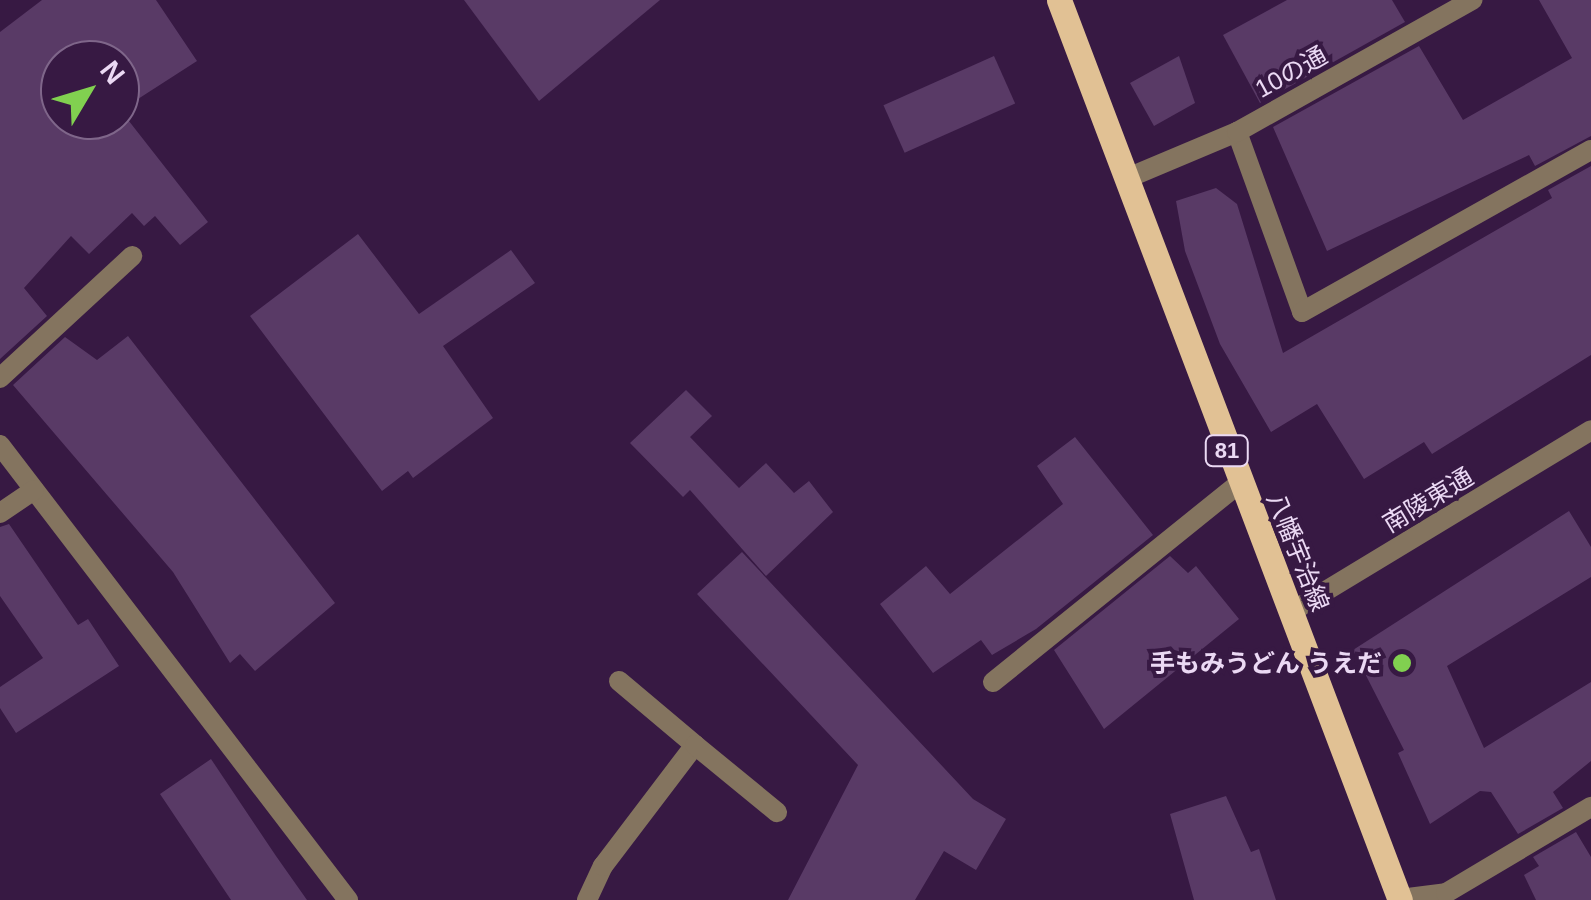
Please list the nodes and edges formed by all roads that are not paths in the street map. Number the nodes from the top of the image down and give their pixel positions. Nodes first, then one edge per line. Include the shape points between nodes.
1 (1060, 0) edge
2 (1472, 0) edge
3 (1237, 132) junction
4 (1591, 150) edge
5 (1130, 177) junction
6 (132, 256) dead end
7 (0, 378) edge
8 (1591, 430) edge
9 (0, 445) edge
10 (1238, 484) junction
11 (34, 490) junction
12 (0, 513) edge
13 (1291, 612) junction
14 (620, 681) dead end
15 (992, 682) dead end
16 (694, 745) junction
17 (1591, 806) edge
18 (777, 812) dead end
19 (348, 900) edge
20 (586, 900) edge
21 (1400, 900) edge

1 - 5 main road, 八幡宇治線 / 81
2 - 3 street, 10の通
3 - 4 street via 1302,312
3 - 5 street, 10の通
5 - 10 main road, 八幡宇治線 / 81
6 - 7 street
8 - 13 street, 南陵東通
9 - 11 street
10 - 13 main road, 八幡宇治線 / 81
10 - 15 street
11 - 12 street
11 - 19 street
13 - 21 main road, 八幡宇治線 / 81
14 - 16 street
16 - 18 street
16 - 20 street via 603,866
17 - 21 street via 1446,893

